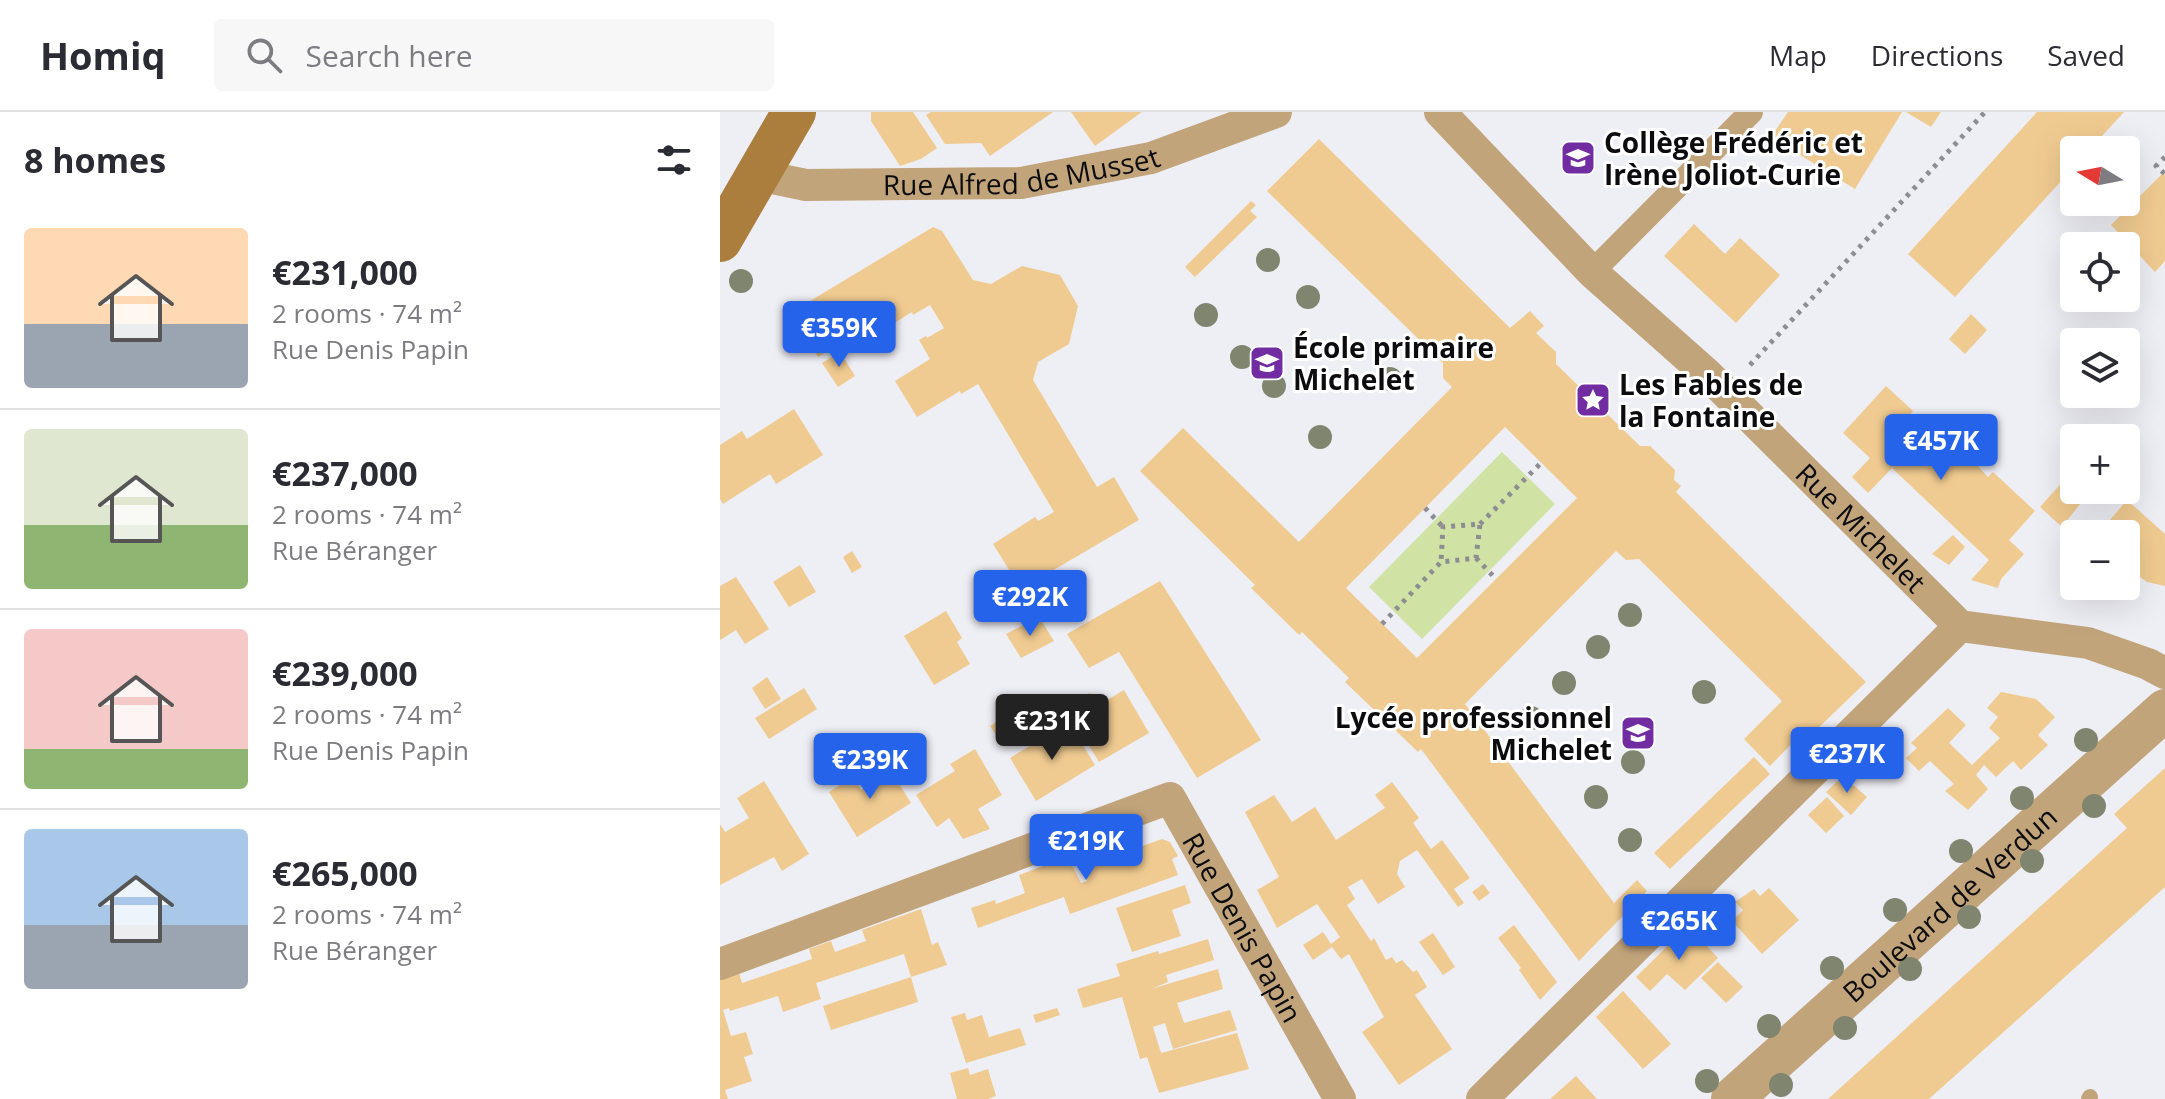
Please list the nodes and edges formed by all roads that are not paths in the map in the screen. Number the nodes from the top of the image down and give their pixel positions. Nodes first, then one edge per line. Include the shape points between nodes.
1 (794, 112) edge
2 (1276, 112) edge
3 (1440, 112) edge
4 (1751, 112) edge
5 (757, 175) junction
6 (720, 240) edge
7 (1592, 272) junction
8 (1960, 626) junction
9 (2165, 673) edge
10 (2165, 710) edge
11 (720, 964) edge
12 (1340, 1099) edge
13 (1482, 1099) edge
14 (1732, 1099) edge

1 - 5 main road
2 - 5 street, Rue Alfred de Musset via 1151,158 1021,183 806,185
3 - 7 street, Rue Michelet
4 - 7 street
5 - 6 main road
7 - 8 street, Rue Michelet via 1724,392
8 - 9 street via 2088,643
8 - 13 street
10 - 14 street, Boulevard de Verdun
11 - 12 street, Rue Denis Papin via 1170,798

